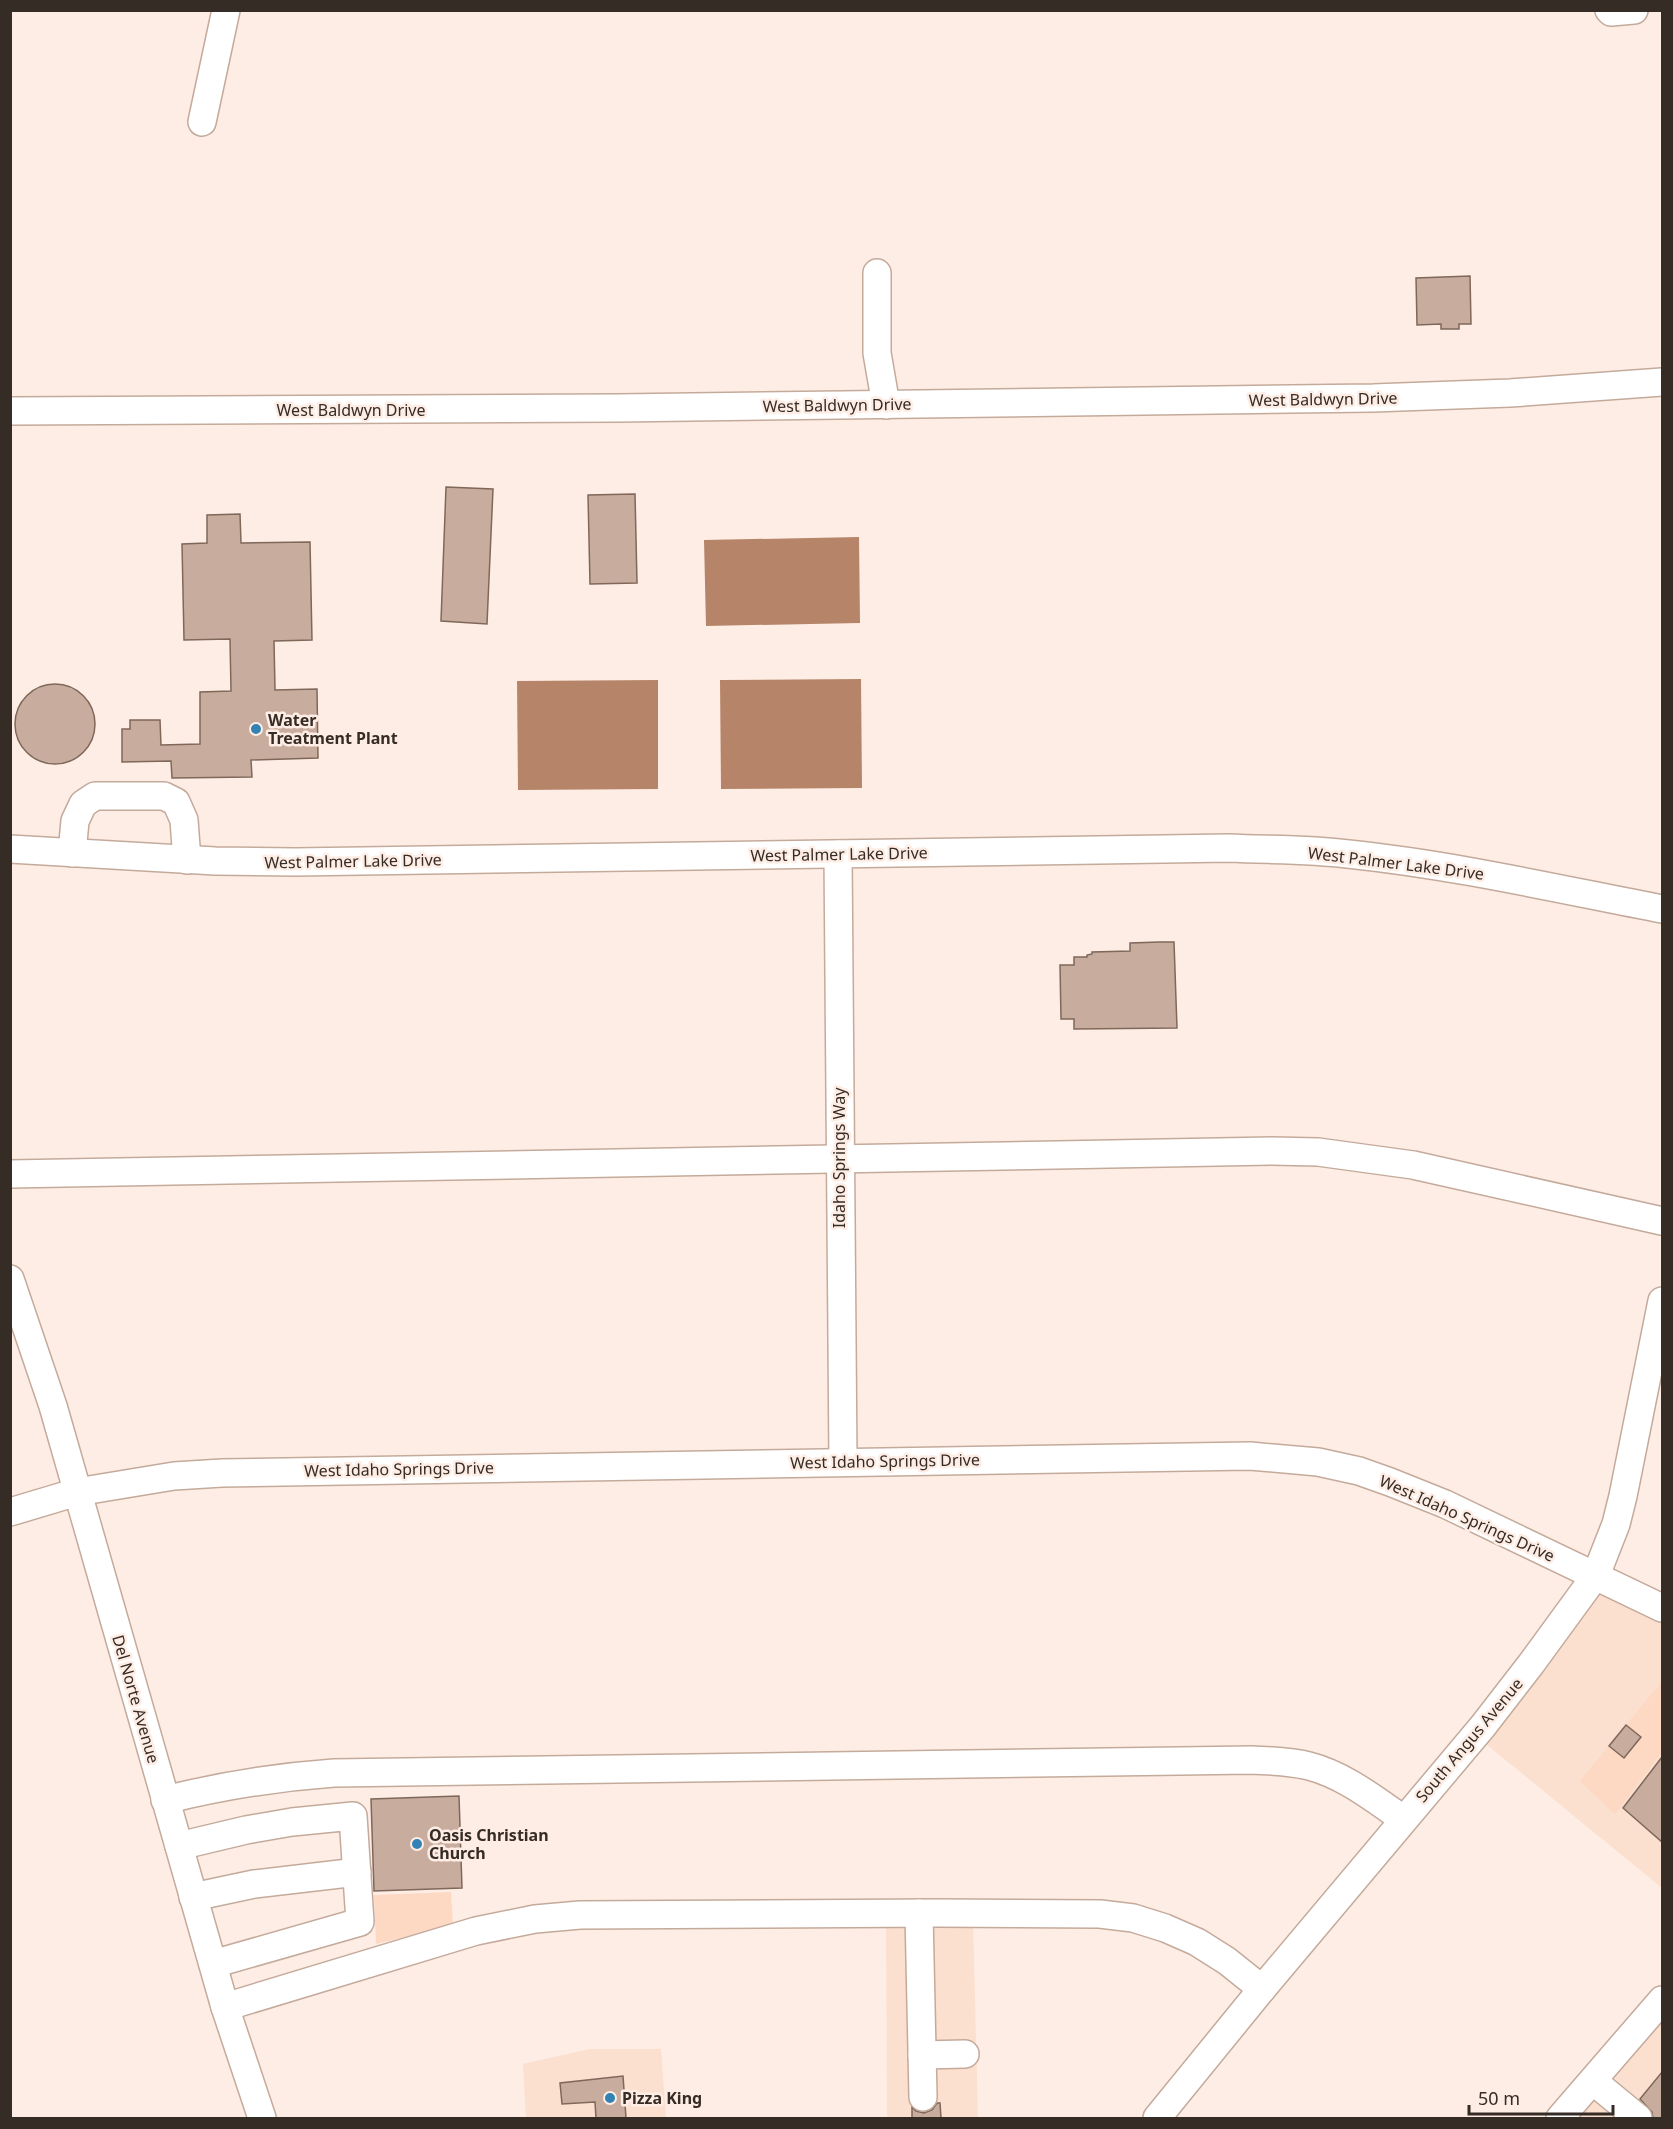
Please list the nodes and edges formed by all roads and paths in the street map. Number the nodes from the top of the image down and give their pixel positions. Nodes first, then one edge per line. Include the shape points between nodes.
1 (226, 10) edge
2 (1609, 10) edge
3 (1634, 10) edge
4 (202, 122) dead end
5 (877, 273) dead end
6 (1662, 382) edge
7 (886, 405) junction
8 (10, 411) edge
9 (10, 849) edge
10 (72, 853) junction
11 (838, 854) junction
12 (187, 860) junction
13 (1662, 909) edge
14 (839, 1160) junction
15 (10, 1174) edge
16 (1662, 1221) edge
17 (10, 1279) edge
18 (1662, 1301) edge
19 (843, 1461) junction
20 (77, 1492) junction
21 (10, 1512) edge
22 (1596, 1575) junction
23 (1662, 1608) edge
24 (165, 1800) junction
25 (1403, 1819) junction
26 (179, 1846) junction
27 (357, 1872) junction
28 (193, 1897) junction
29 (919, 1913) junction
30 (213, 1964) junction
31 (1262, 1989) junction
32 (1662, 2000) edge
33 (225, 2007) junction
34 (964, 2054) dead end
35 (922, 2055) junction
36 (1593, 2081) junction
37 (922, 2097) dead end
38 (262, 2118) edge
39 (1158, 2118) edge
40 (1560, 2118) edge
41 (1638, 2118) edge

1 - 4 street
2 - 3 street
5 - 7 street via 877,353
6 - 7 street, West Baldwyn Drive via 1372,398
7 - 8 street, West Baldwyn Drive
9 - 10 street, West Palmer Lake Drive
10 - 12 street, West Palmer Lake Drive
10 - 12 street via 75,821 83,804 94,796 164,796 176,802 184,820
11 - 12 street, West Palmer Lake Drive via 296,862
11 - 13 street, West Palmer Lake Drive via 1229,848 1346,854 1444,866
11 - 14 street, Idaho Springs Way
14 - 15 street
14 - 16 street via 1318,1152 1413,1166
14 - 19 street, Idaho Springs Way
17 - 20 street, Del Norte Avenue
18 - 22 street, South Angus Avenue via 1623,1496
19 - 20 street, West Idaho Springs Drive via 222,1473 174,1476
19 - 22 street, West Idaho Springs Drive via 1250,1456 1318,1462 1359,1471 1434,1499
20 - 21 street, West Idaho Springs Drive
20 - 24 street, Del Norte Avenue
22 - 23 street, West Idaho Springs Drive
22 - 25 street, South Angus Avenue via 1483,1726
24 - 25 street via 211,1788 334,1773 1252,1760 1307,1765 1329,1772
24 - 26 street, Del Norte Avenue
25 - 31 street, South Angus Avenue
26 - 27 street via 292,1822 353,1816
26 - 28 street, Del Norte Avenue
27 - 28 street via 254,1884
27 - 30 street via 360,1922
28 - 30 street, Del Norte Avenue
29 - 31 street via 1100,1914 1133,1918 1197,1942
29 - 33 street via 580,1915 535,1919 476,1931
29 - 35 street
30 - 33 street, Del Norte Avenue
31 - 39 street, South Angus Avenue
32 - 36 street
33 - 38 street, Del Norte Avenue
34 - 35 street
35 - 37 street
36 - 40 street
36 - 41 street

